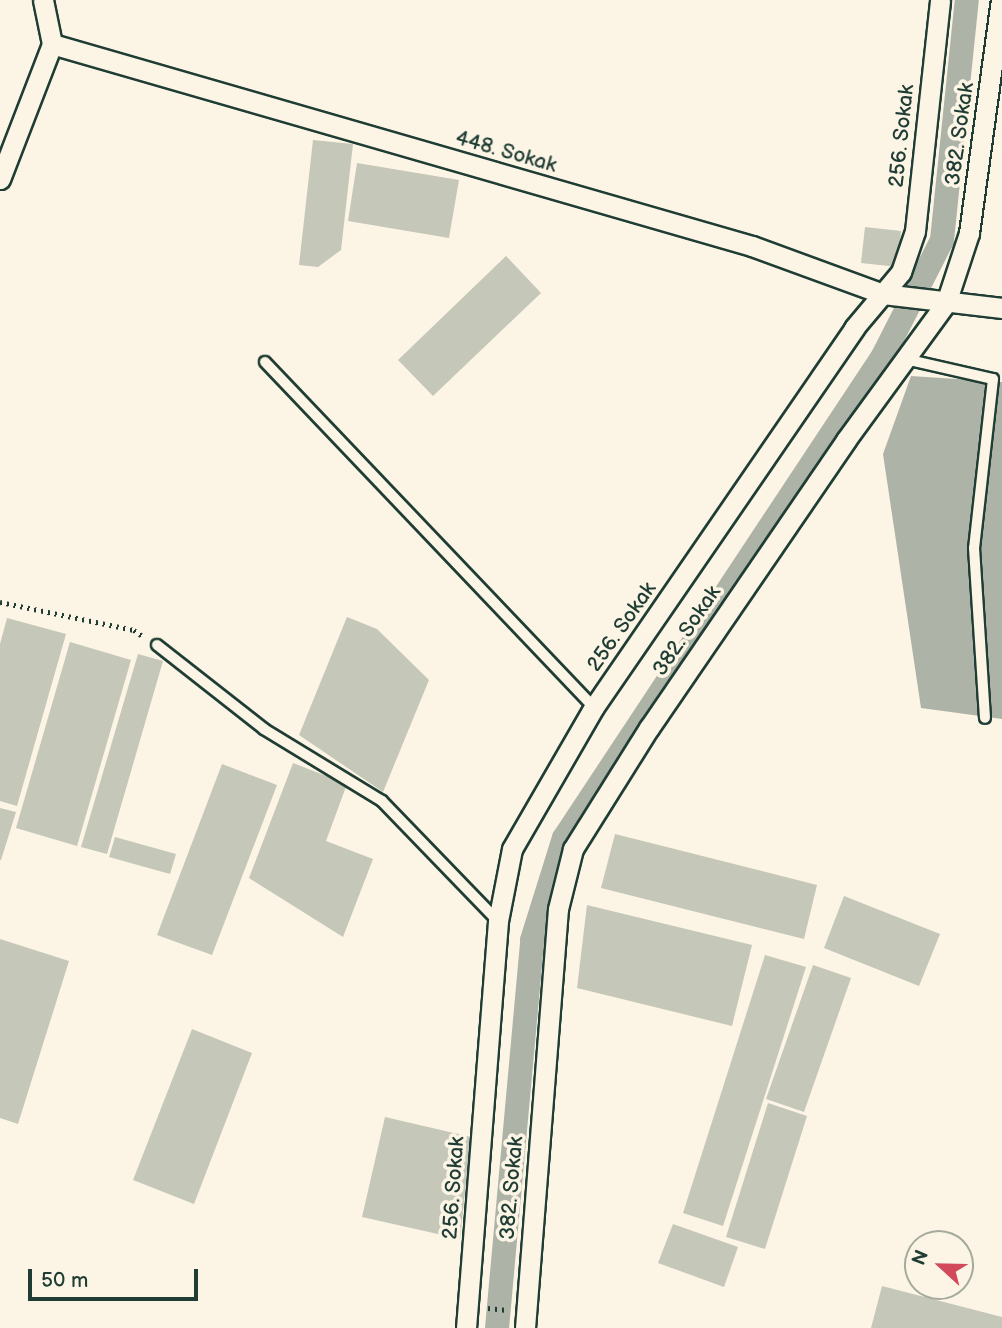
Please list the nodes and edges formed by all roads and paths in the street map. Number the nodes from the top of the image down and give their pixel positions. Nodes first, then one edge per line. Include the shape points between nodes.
1 (43, 0) edge
2 (940, 0) edge
3 (1001, 0) edge
4 (52, 44) junction
5 (6, 151) edge
6 (0, 179) edge
7 (888, 294) junction
8 (940, 302) junction
9 (1002, 309) edge
10 (905, 359) junction
11 (265, 362) dead end
12 (0, 602) edge
13 (157, 645) joint
14 (594, 707) junction
15 (985, 718) dead end
16 (498, 921) junction
17 (478, 1307) dead end
18 (522, 1320) edge
19 (466, 1328) edge

1 - 4 street
2 - 7 street, 256. Sokak via 915,231
3 - 8 street, 382. Sokak via 969,233
4 - 5 street
4 - 7 street, 448. Sokak via 752,246
5 - 6 street
7 - 8 street, 448. Sokak
7 - 14 street, 256. Sokak via 854,328
8 - 9 street, 448. Sokak
8 - 10 street, 382. Sokak
10 - 15 lane via 993,379 974,548
10 - 18 street, 382. Sokak via 672,694 573,849 558,909
11 - 14 lane
12 - 13 path via 134,630
13 - 16 lane via 264,729 382,801
14 - 16 street, 256. Sokak via 512,849
16 - 19 street, 256. Sokak
17 - 18 path

